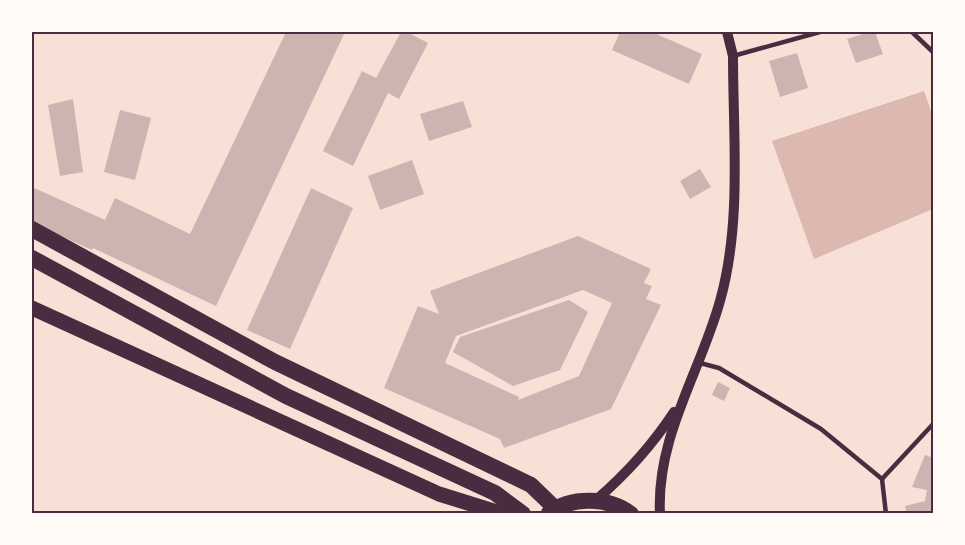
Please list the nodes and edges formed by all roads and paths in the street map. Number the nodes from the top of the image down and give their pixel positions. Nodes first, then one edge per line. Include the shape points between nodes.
1 (727, 32) edge
2 (820, 32) edge
3 (912, 32) edge
4 (933, 53) edge
5 (733, 56) junction
6 (32, 229) edge
7 (32, 258) edge
8 (32, 308) edge
9 (699, 363) junction
10 (682, 399) junction
11 (933, 423) edge
12 (882, 479) junction
13 (439, 494) junction
14 (596, 500) junction
15 (461, 513) edge
16 (503, 513) edge
17 (523, 513) edge
18 (548, 513) edge
19 (561, 513) edge
20 (632, 513) edge
21 (660, 513) edge
22 (886, 513) edge

1 - 5 street
2 - 5 lane
3 - 4 lane
5 - 9 street via 732,243 720,301
6 - 19 highway via 275,362 531,485
7 - 17 highway via 286,396 495,493
8 - 13 main road
9 - 10 street
9 - 12 lane via 719,368 821,429
10 - 14 street via 662,431
10 - 21 street via 664,459
11 - 12 lane
12 - 22 lane
13 - 15 main road
13 - 16 main road
14 - 18 highway via 574,502
14 - 20 highway

